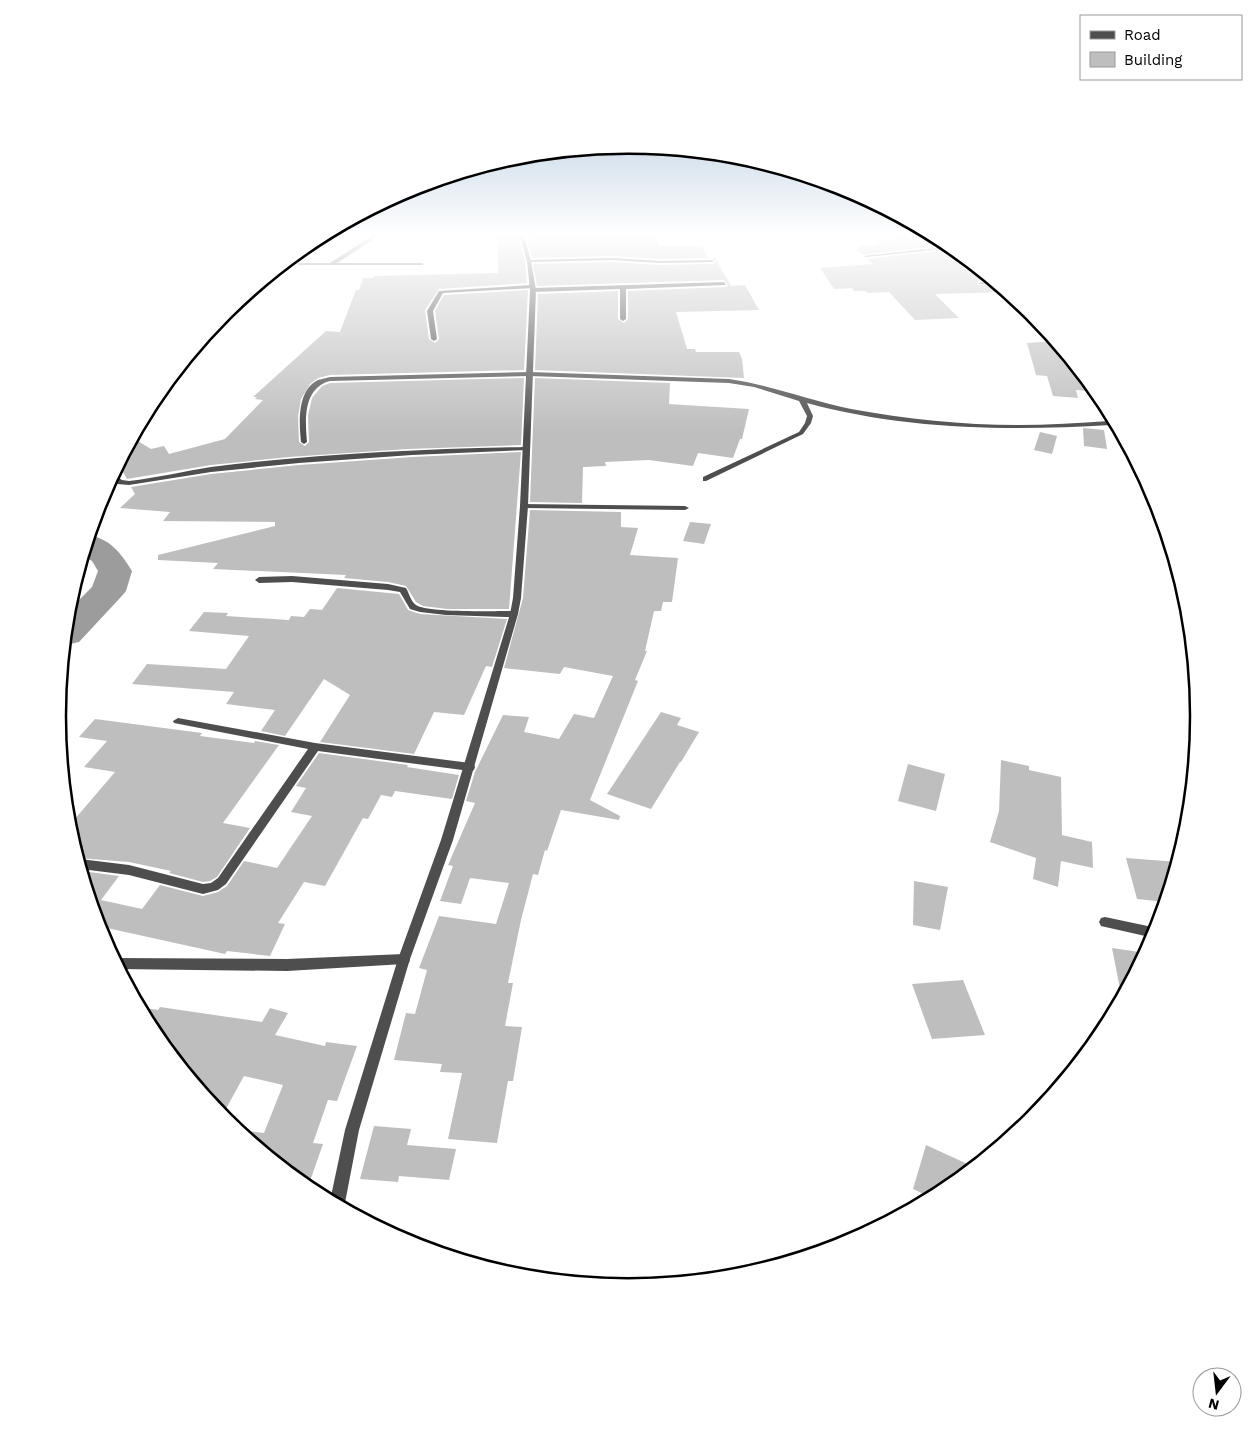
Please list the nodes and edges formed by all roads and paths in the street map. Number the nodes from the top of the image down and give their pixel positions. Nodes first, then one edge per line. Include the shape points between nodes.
1 (436, 300) edge
2 (532, 300) edge
3 (622, 300) edge
4 (623, 319) dead end
5 (434, 339) dead end
6 (530, 374) junction
7 (802, 400) junction
8 (1107, 422) edge
9 (304, 442) dead end
10 (526, 449) junction
11 (706, 478) dead end
12 (118, 481) edge
13 (524, 506) junction
14 (685, 508) dead end
15 (259, 580) dead end
16 (514, 614) junction
17 (178, 721) dead end
18 (315, 747) junction
19 (470, 767) junction
20 (86, 865) edge
21 (1105, 922) dead end
22 (1148, 930) edge
23 (404, 959) junction
24 (123, 963) edge
25 (338, 1198) edge

1 - 5 street via 430,311
2 - 6 street
3 - 4 street
6 - 7 street via 737,382 757,384
6 - 9 street via 322,380 308,395 301,415
6 - 10 street
7 - 8 street via 957,425 1039,427
7 - 11 street via 810,416 801,432
10 - 12 street via 329,458 221,468 129,483
10 - 13 street
13 - 14 street
13 - 16 street
15 - 16 street via 292,579 394,588 403,590 410,604 417,609
16 - 19 street
17 - 18 street
18 - 19 street
18 - 20 street via 222,881 214,887 203,889 129,870
19 - 23 street via 448,840
21 - 22 street
23 - 24 street via 288,964
23 - 25 street via 352,1130

